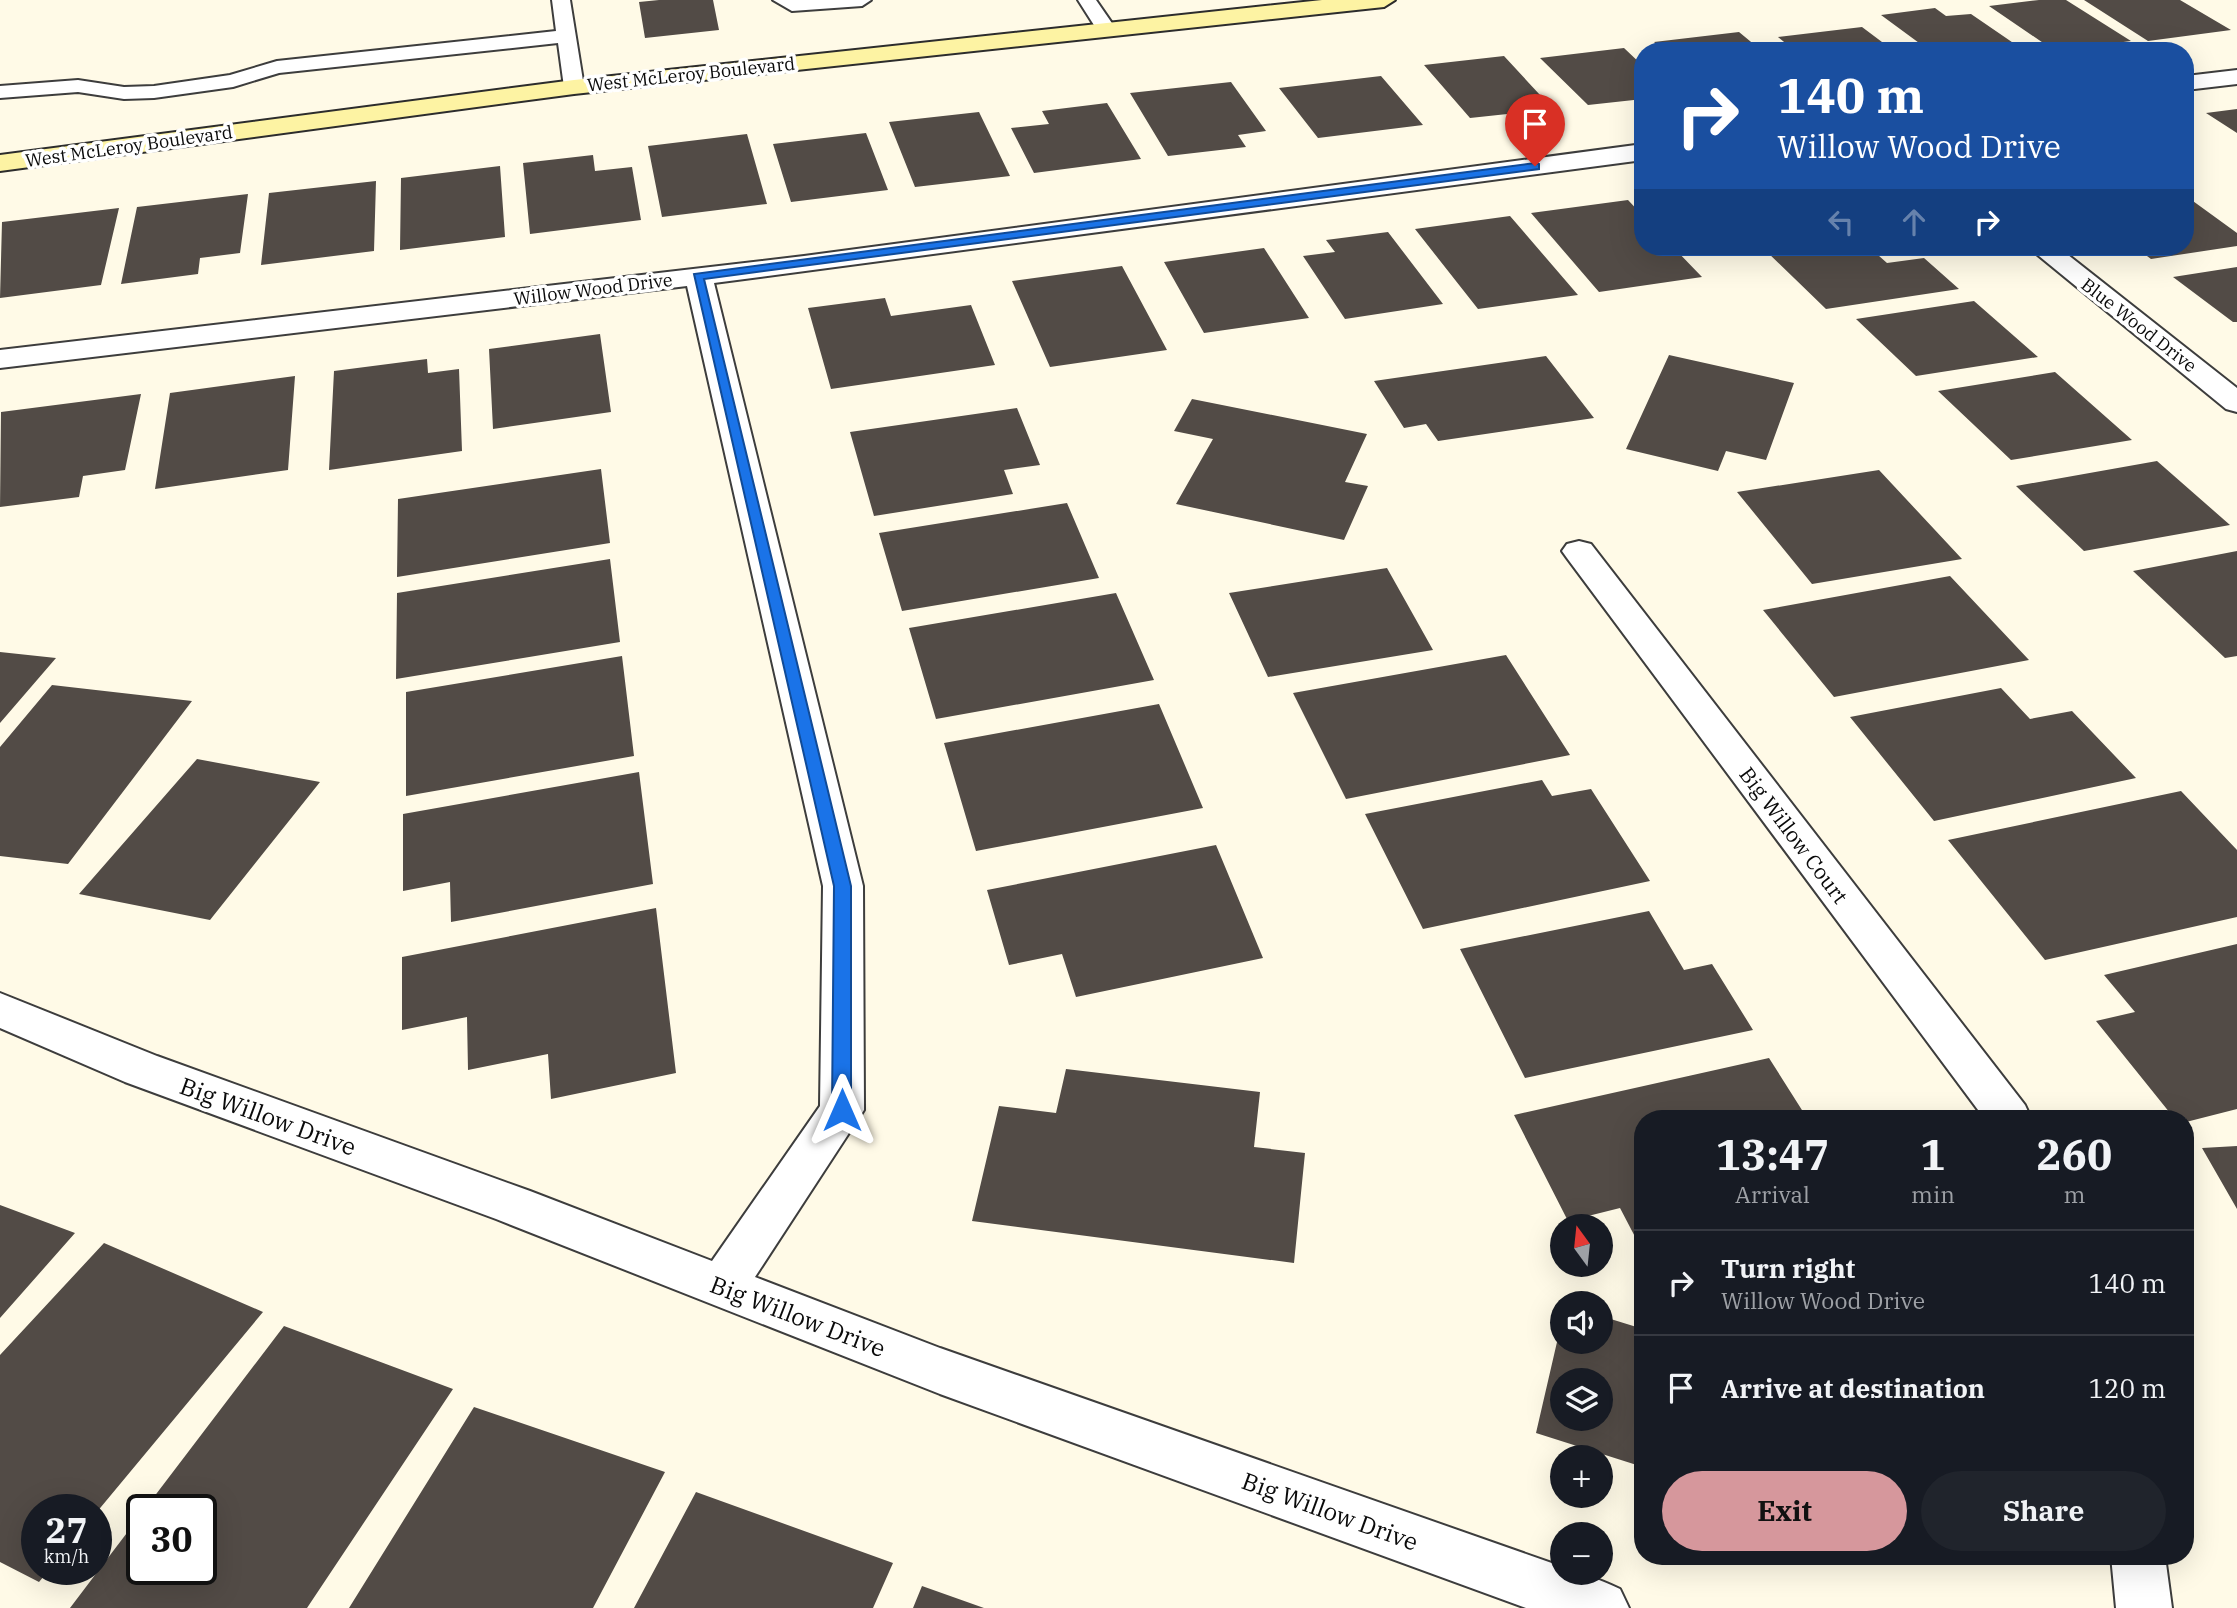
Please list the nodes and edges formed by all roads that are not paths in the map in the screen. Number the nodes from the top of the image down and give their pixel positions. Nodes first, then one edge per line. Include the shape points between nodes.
1 (561, 0) edge
2 (782, 0) edge
3 (862, 0) edge
4 (1087, 0) edge
5 (1384, 0) edge
6 (1106, 29) junction
7 (566, 36) junction
8 (225, 63) dead end
9 (277, 67) junction
10 (140, 72) dead end
11 (2237, 76) edge
12 (2194, 82) edge
13 (78, 86) junction
14 (574, 87) junction
15 (0, 92) edge
16 (1634, 153) edge
17 (0, 163) edge
18 (2051, 256) edge
19 (698, 276) junction
20 (0, 359) edge
21 (2237, 403) edge
22 (1579, 551) dead end
23 (0, 1010) edge
24 (2003, 1110) edge
25 (722, 1286) junction
26 (2139, 1565) edge
27 (1601, 1608) edge
28 (2144, 1608) edge

1 - 7 lane
2 - 3 lane via 792,5
4 - 6 lane
5 - 6 main road, West McLeroy Boulevard
6 - 14 main road, West McLeroy Boulevard
7 - 9 lane
7 - 14 lane
8 - 9 lane
9 - 13 lane via 233,81 154,92
10 - 13 lane
11 - 12 street
13 - 15 lane
14 - 17 main road, West McLeroy Boulevard
16 - 19 street, Willow Wood Drive
18 - 21 street, Blue Wood Drive
19 - 20 street, Willow Wood Drive
19 - 25 street via 842,886 842,1110
22 - 24 street, Big Willow Court
23 - 25 street, Big Willow Drive via 141,1069
25 - 27 street, Big Willow Drive via 940,1371
26 - 28 street

